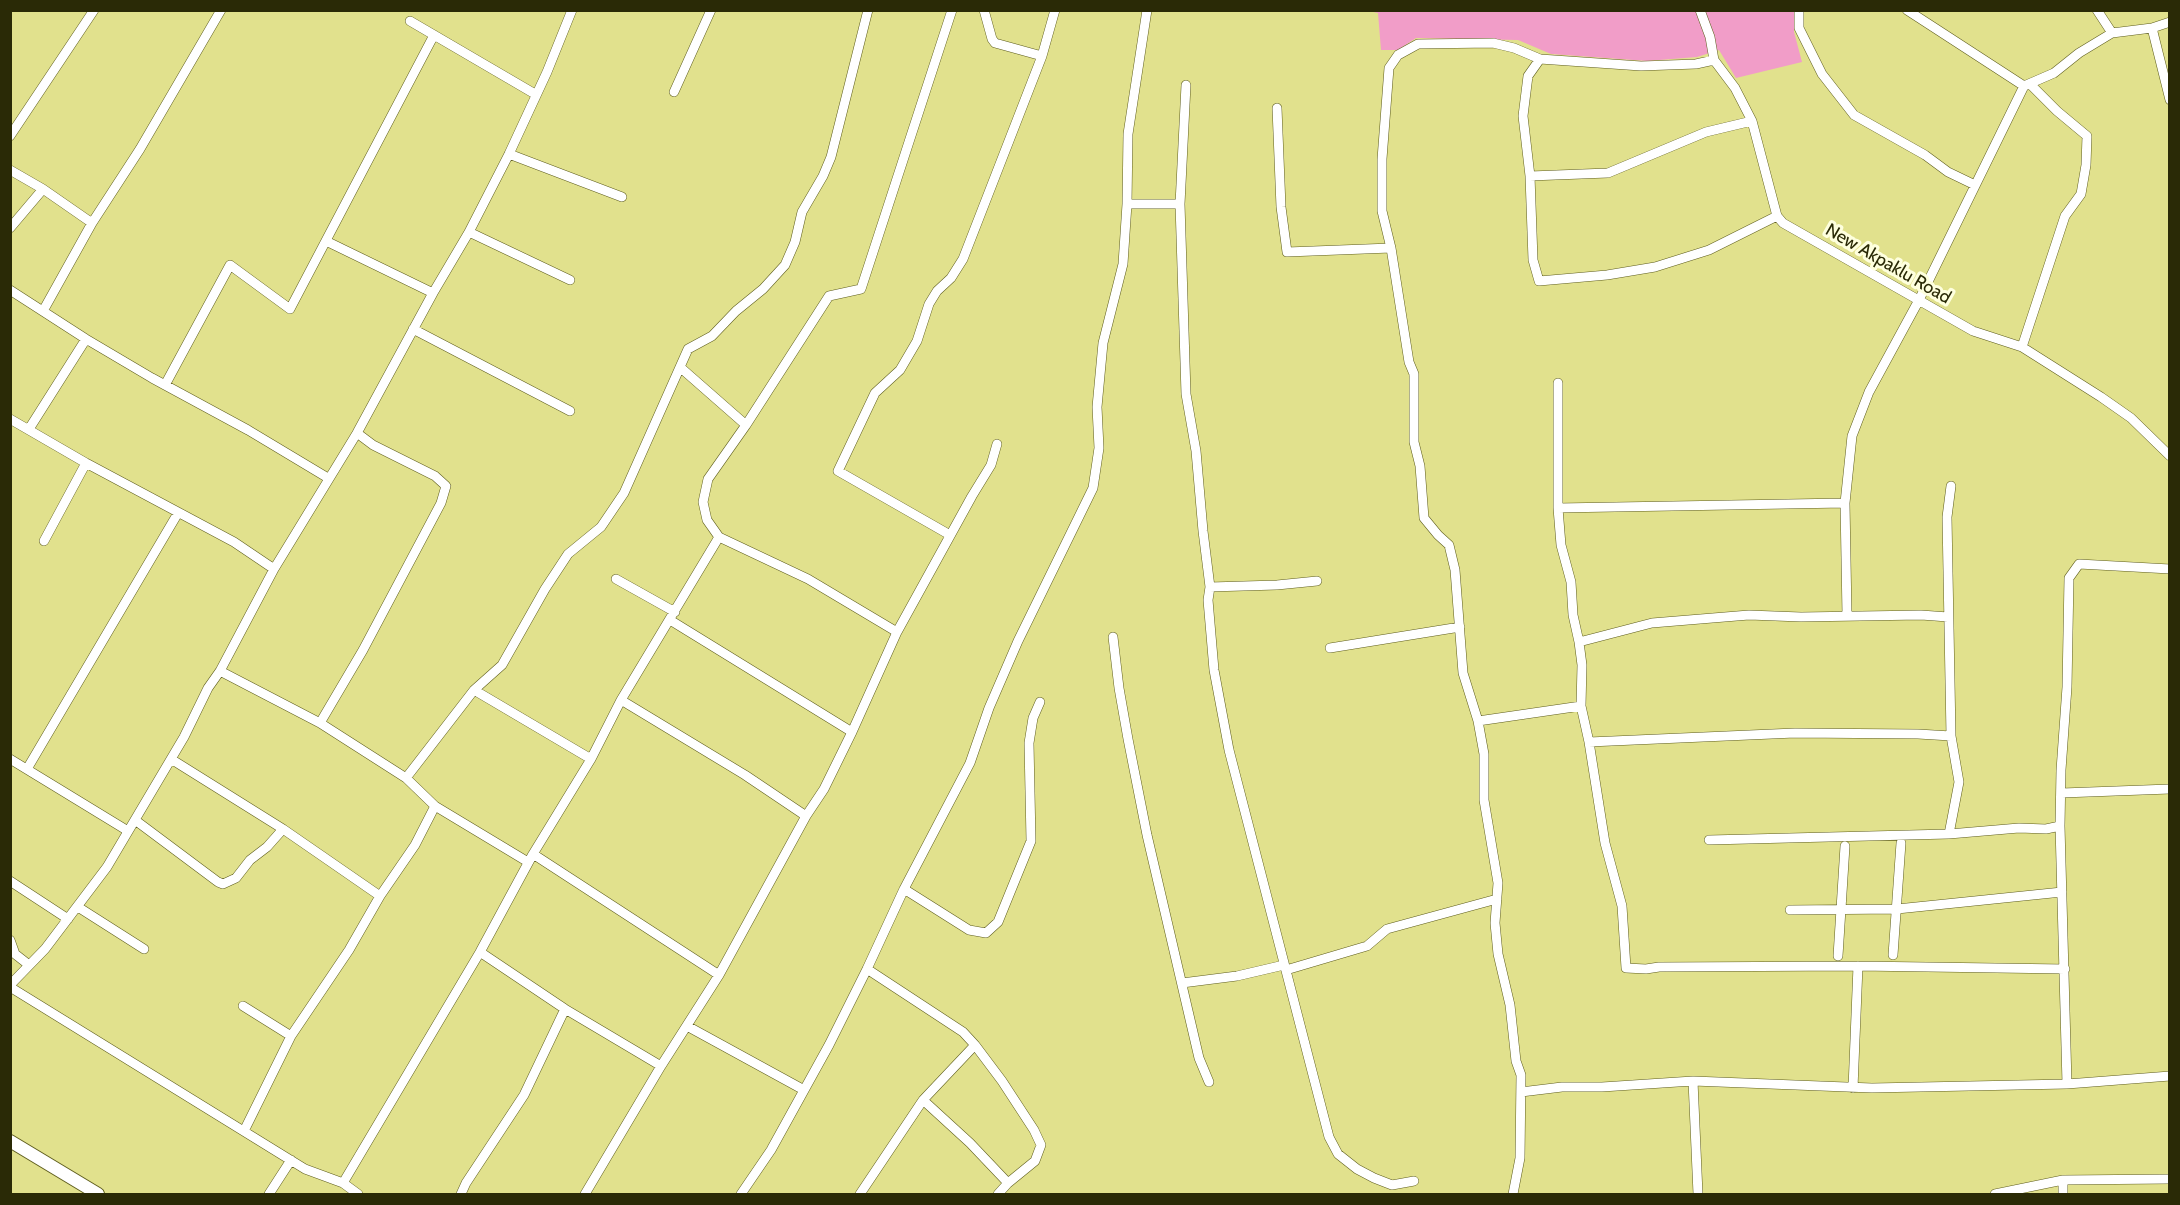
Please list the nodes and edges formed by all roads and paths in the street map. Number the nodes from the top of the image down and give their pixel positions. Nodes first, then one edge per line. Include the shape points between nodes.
1 (94, 10) edge
2 (221, 10) edge
3 (572, 10) edge
4 (711, 10) edge
5 (868, 10) edge
6 (952, 10) edge
7 (984, 10) edge
8 (1055, 10) edge
9 (1147, 10) edge
10 (1700, 10) edge
11 (1798, 10) edge
12 (1907, 10) edge
13 (2097, 10) edge
14 (410, 21) dead end
15 (2169, 22) edge
16 (2152, 28) junction
17 (2112, 33) junction
18 (434, 35) junction
19 (1042, 56) junction
20 (1540, 59) junction
21 (1714, 60) junction
22 (1186, 85) dead end
23 (2027, 85) junction
24 (674, 92) dead end
25 (535, 94) junction
26 (2169, 100) edge
27 (1277, 108) dead end
28 (1752, 121) junction
29 (10, 136) edge
30 (509, 154) junction
31 (10, 170) edge
32 (1530, 176) junction
33 (1975, 185) junction
34 (43, 189) junction
35 (622, 197) dead end
36 (1127, 204) junction
37 (1180, 204) junction
38 (1777, 216) junction
39 (92, 223) junction
40 (10, 228) edge
41 (469, 232) junction
42 (326, 241) junction
43 (1391, 248) junction
44 (570, 280) dead end
45 (10, 290) edge
46 (433, 293) junction
47 (1919, 300) junction
48 (44, 311) junction
49 (413, 329) junction
50 (86, 339) junction
51 (2022, 347) junction
52 (681, 368) junction
53 (1558, 383) dead end
54 (165, 385) junction
55 (570, 411) dead end
56 (10, 419) edge
57 (746, 425) junction
58 (29, 429) junction
59 (357, 433) junction
60 (997, 444) dead end
61 (2169, 456) edge
62 (86, 463) junction
63 (328, 478) junction
64 (1951, 486) dead end
65 (1845, 503) junction
66 (1558, 508) junction
67 (178, 513) junction
68 (950, 535) junction
69 (719, 537) junction
70 (44, 541) dead end
71 (274, 569) junction
72 (2169, 570) edge
73 (616, 579) dead end
74 (1317, 581) dead end
75 (1210, 587) junction
76 (1847, 615) junction
77 (673, 616) junction
78 (1948, 617) junction
79 (1460, 627) junction
80 (897, 632) junction
81 (1113, 637) dead end
82 (1579, 642) junction
83 (1329, 648) dead end
84 (220, 671) junction
85 (474, 690) junction
86 (621, 700) junction
87 (1040, 702) dead end
88 (1581, 706) junction
89 (1478, 721) junction
90 (320, 723) junction
91 (852, 732) junction
92 (1951, 736) junction
93 (1589, 742) junction
94 (10, 759) edge
95 (171, 759) junction
96 (591, 759) junction
97 (27, 769) junction
98 (406, 778) junction
99 (2169, 789) edge
100 (2062, 794) junction
101 (435, 806) junction
102 (806, 816) junction
103 (135, 820) junction
104 (2060, 826) junction
105 (283, 829) junction
106 (128, 831) junction
107 (1949, 834) junction
108 (1709, 840) dead end
109 (1901, 843) dead end
110 (1845, 846) dead end
111 (531, 858) junction
112 (10, 881) edge
113 (904, 889) junction
114 (2062, 892) junction
115 (380, 896) junction
116 (1497, 899) junction
117 (78, 907) junction
118 (1841, 909) junction
119 (1897, 909) junction
120 (1790, 910) dead end
121 (68, 919) junction
122 (10, 940) edge
123 (144, 950) dead end
124 (480, 952) junction
125 (1893, 955) dead end
126 (1838, 956) dead end
127 (29, 965) junction
128 (1858, 966) junction
129 (1285, 968) junction
130 (867, 969) junction
131 (2065, 969) junction
132 (719, 975) junction
133 (1182, 983) junction
134 (10, 986) edge
135 (243, 1006) dead end
136 (565, 1009) junction
137 (687, 1026) junction
138 (291, 1036) junction
139 (975, 1044) junction
140 (661, 1066) junction
141 (2169, 1076) edge
142 (1693, 1081) junction
143 (1209, 1082) dead end
144 (2067, 1084) junction
145 (1853, 1088) junction
146 (804, 1090) junction
147 (1521, 1092) junction
148 (923, 1100) junction
149 (244, 1131) junction
150 (10, 1141) edge
151 (291, 1160) junction
152 (2169, 1179) edge
153 (2064, 1180) junction
154 (1414, 1181) dead end
155 (344, 1183) junction
156 (1008, 1183) junction
157 (98, 1194) edge
158 (269, 1194) edge
159 (358, 1194) edge
160 (461, 1194) edge
161 (585, 1194) edge
162 (741, 1194) edge
163 (860, 1194) edge
164 (998, 1194) edge
165 (1513, 1194) edge
166 (1698, 1194) edge
167 (1995, 1194) edge
168 (2063, 1194) edge

1 - 29 street
2 - 39 street
3 - 25 street
4 - 24 street
5 - 52 street via 831,157 802,212 791,255 763,289 712,336 688,349
6 - 57 street via 861,289 830,296
7 - 19 street via 995,43
8 - 19 street
9 - 36 street via 1128,134
10 - 21 street
11 - 33 street via 1799,28 1822,74 1854,115
12 - 23 street
13 - 17 street
14 - 18 street
15 - 16 street
16 - 17 street
16 - 26 street
17 - 23 street via 2054,73
18 - 25 street
18 - 42 street
19 - 68 street via 963,259 928,304 917,341 900,370 875,393 838,471
20 - 21 street via 1641,66
20 - 32 street via 1528,76 1523,116
20 - 43 street via 1493,43 1418,44 1398,55 1389,68 1382,159 1382,211
21 - 28 street via 1735,88
22 - 37 street
23 - 33 street
23 - 51 street via 2087,136 2081,194 2065,216
25 - 30 street
27 - 43 street via 1287,252
28 - 32 street via 1706,132 1608,173
28 - 38 street
30 - 35 street
30 - 41 street
31 - 34 street
32 - 38 street via 1533,260 1539,281 1655,267 1709,250
33 - 47 street
34 - 39 street
34 - 40 street
36 - 37 street
36 - 113 street via 1123,264 1103,343 1097,407 1099,448 1093,488 1018,641 970,762
37 - 75 street via 1186,394
38 - 47 street, New Akpaklu Road
39 - 48 street
41 - 44 street
41 - 46 street
42 - 46 street
42 - 54 street via 290,309 230,265
43 - 79 street via 1414,374 1414,442 1424,518 1449,545
45 - 48 street
46 - 49 street
47 - 51 street, New Akpaklu Road via 1973,331
47 - 65 street via 1869,392 1852,436
48 - 50 street
49 - 55 street
49 - 59 street
50 - 54 street
50 - 58 street
51 - 61 street, New Akpaklu Road via 2131,418
52 - 57 street
52 - 85 street via 624,493 601,527 568,554 502,665
53 - 66 street
54 - 63 street
56 - 58 street
57 - 69 street via 708,479 703,502 707,520
58 - 62 street
59 - 63 street
59 - 90 street via 446,486 441,503 363,650
60 - 68 street via 991,465
62 - 67 street
62 - 70 street
63 - 71 street
64 - 78 street via 1947,517
65 - 66 street
65 - 76 street
66 - 82 street
67 - 71 street via 234,542
67 - 97 street
68 - 80 street
69 - 77 street
69 - 80 street via 808,579
71 - 84 street
72 - 100 street via 2079,564 2069,578
73 - 77 street
74 - 75 street
75 - 129 street via 1215,670 1227,738
76 - 78 street
76 - 82 street via 1749,615 1652,623
77 - 86 street
77 - 91 street
78 - 92 street
79 - 83 street
79 - 89 street via 1463,673
80 - 91 street
81 - 133 street via 1128,739
82 - 88 street
84 - 90 street
84 - 95 street
85 - 96 street
85 - 98 street
86 - 96 street
86 - 102 street
87 - 113 street via 1029,743 1031,841 998,922 986,933 969,930
88 - 89 street
88 - 93 street
89 - 116 street
90 - 98 street
91 - 102 street
92 - 93 street via 1795,733
92 - 107 street via 1959,782
93 - 128 street via 1605,843 1622,906 1626,968
94 - 97 street
95 - 103 street
95 - 105 street
96 - 111 street
97 - 106 street
98 - 101 street
99 - 100 street
100 - 104 street
101 - 111 street
101 - 115 street via 415,845
102 - 132 street
103 - 105 street via 224,884 236,878
103 - 106 street
104 - 107 street
104 - 114 street
105 - 115 street
106 - 117 street
107 - 108 street
109 - 119 street
110 - 118 street
111 - 124 street
111 - 132 street
112 - 121 street
113 - 130 street
114 - 119 street
114 - 131 street
115 - 138 street
116 - 129 street via 1387,928 1367,946
116 - 147 street via 1498,954 1514,1024
117 - 121 street
117 - 123 street
118 - 119 street
118 - 120 street
118 - 126 street
119 - 125 street
121 - 127 street
122 - 127 street via 15,954
124 - 136 street
124 - 155 street
127 - 134 street
128 - 131 street
128 - 145 street
129 - 133 street
129 - 154 street via 1329,1137 1338,1154 1357,1169 1392,1185
130 - 139 street via 943,1017
130 - 146 street
131 - 144 street
132 - 137 street
133 - 143 street via 1199,1058
134 - 149 street
135 - 138 street
136 - 140 street
136 - 160 street via 524,1095
137 - 140 street
137 - 146 street
138 - 149 street
139 - 148 street
139 - 156 street via 1041,1145 1035,1161
140 - 161 street
141 - 144 street
142 - 145 street
142 - 147 street
142 - 166 street
144 - 145 street
146 - 162 street
147 - 165 street via 1520,1158
148 - 156 street
148 - 163 street
149 - 151 street
150 - 157 street
151 - 155 street
151 - 158 street
152 - 153 street
153 - 167 street
153 - 168 street
155 - 159 street
156 - 164 street

